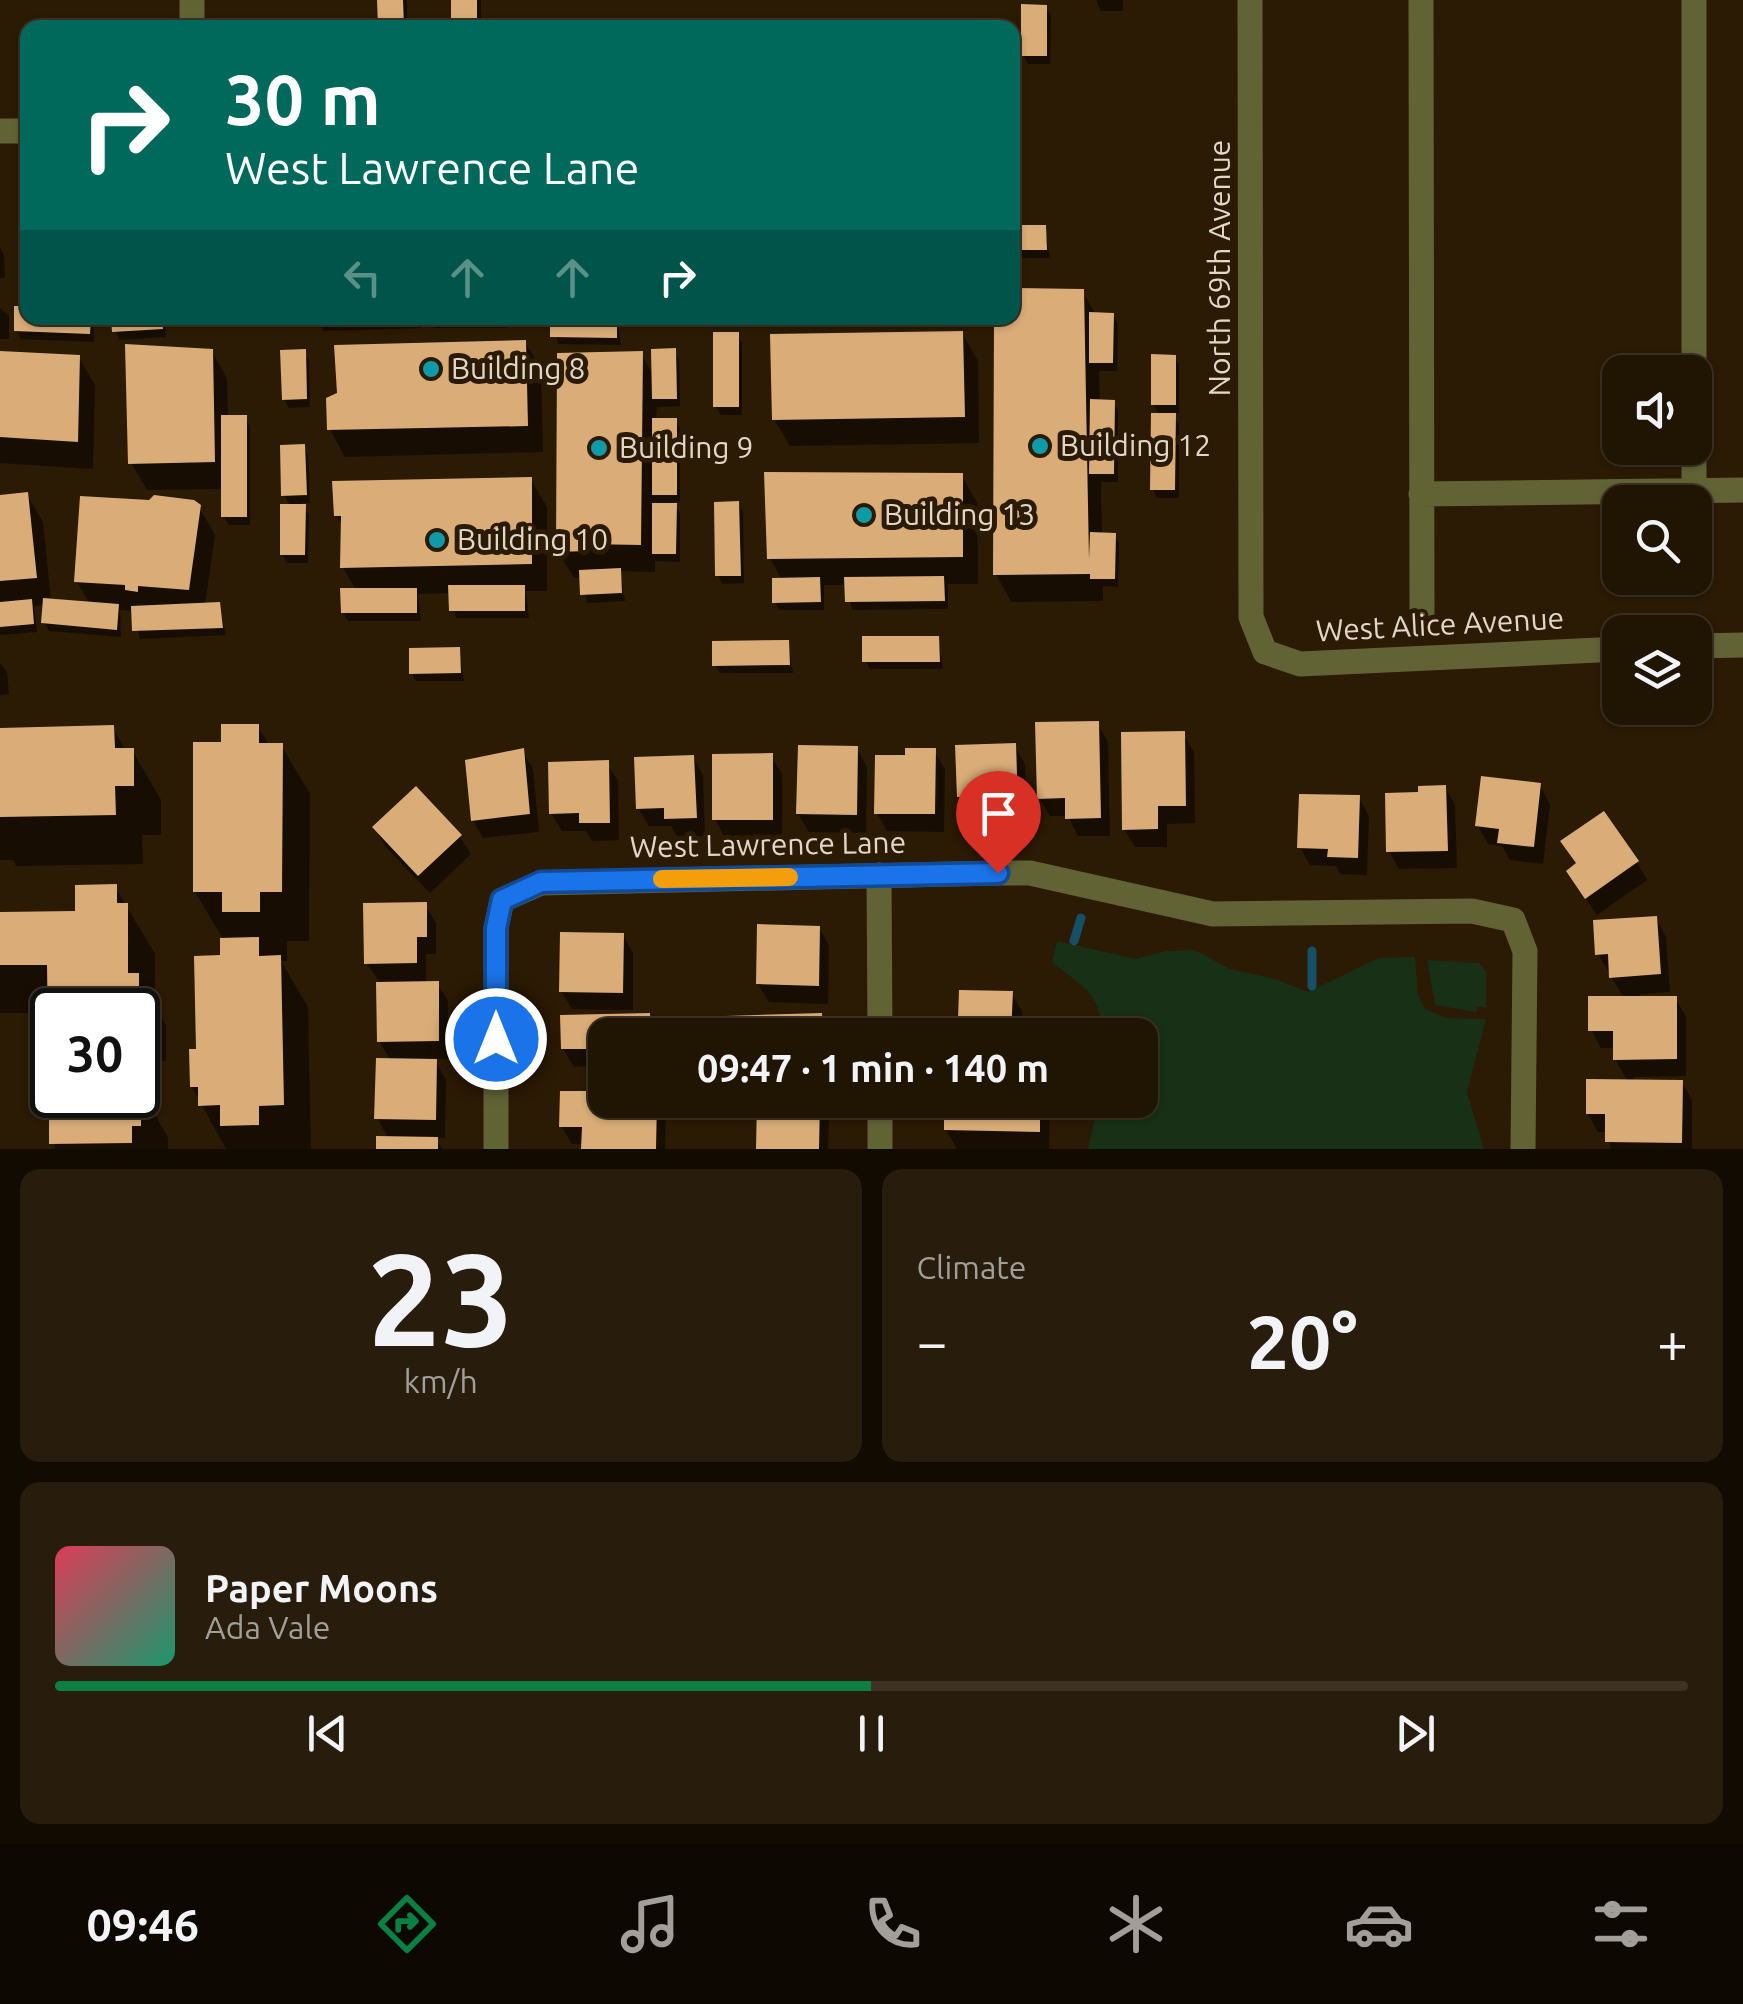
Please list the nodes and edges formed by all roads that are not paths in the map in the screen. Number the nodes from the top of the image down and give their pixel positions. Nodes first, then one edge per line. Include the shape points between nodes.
1 (1250, 0) edge
2 (1421, 0) edge
3 (1694, 0) edge
4 (1694, 355) edge
5 (1712, 490) edge
6 (1743, 490) edge
7 (1602, 491) edge
8 (1422, 494) junction
9 (1422, 622) dead end
10 (1743, 645) edge
11 (1712, 646) edge
12 (1602, 650) edge
13 (1265, 652) joint
14 (879, 875) junction
15 (880, 1018) edge
16 (880, 1118) edge
17 (496, 1149) edge
18 (880, 1149) edge
19 (1524, 1149) edge

1 - 13 street, North 69th Avenue via 1251,617
2 - 8 street
3 - 4 street
5 - 6 street
7 - 8 street
8 - 9 street
10 - 11 street
12 - 13 street, West Alice Avenue via 1300,664
14 - 15 street
14 - 17 street, West Lawrence Lane via 541,882 502,900 496,928
14 - 19 street, West Lawrence Lane via 1030,873 1213,914 1472,911 1514,920 1526,951
16 - 18 street

